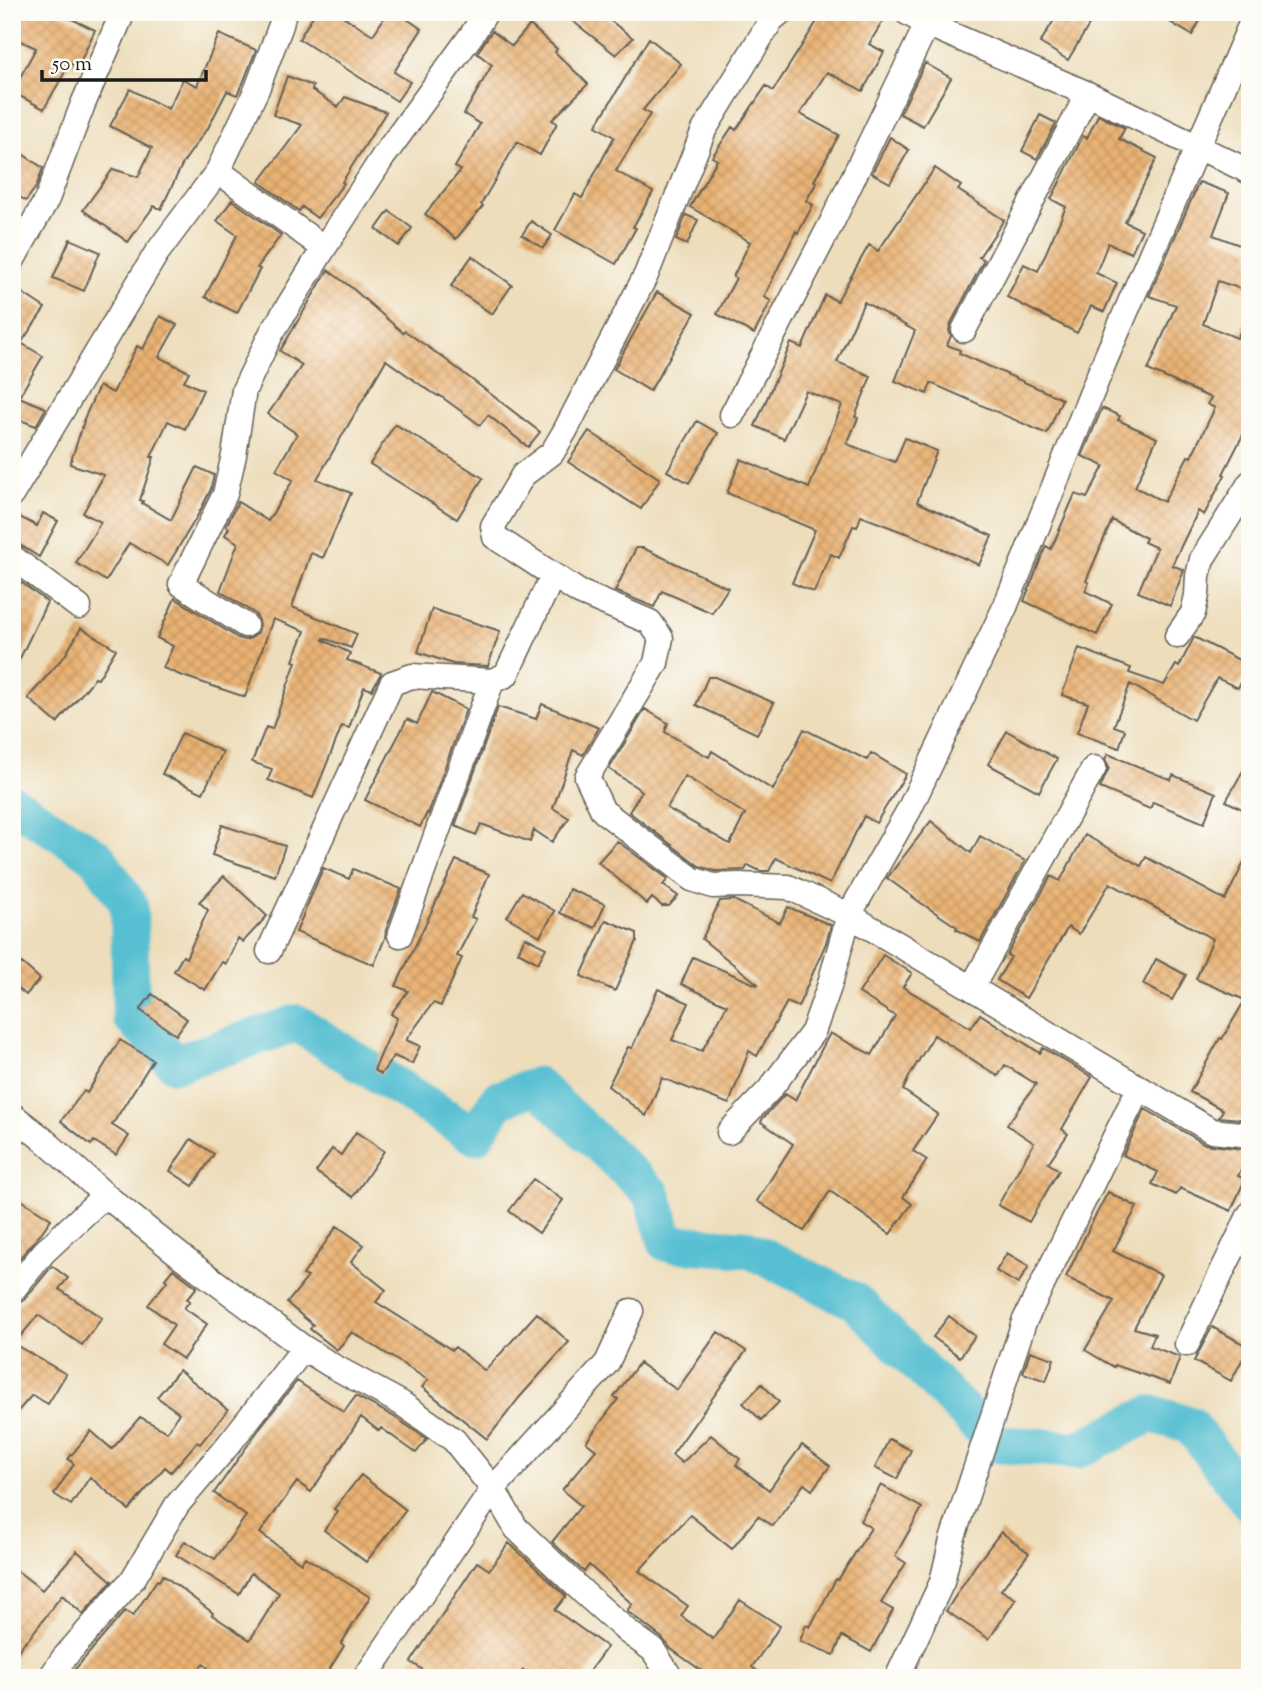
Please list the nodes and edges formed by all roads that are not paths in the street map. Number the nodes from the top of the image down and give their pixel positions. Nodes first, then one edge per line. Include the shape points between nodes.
1 (123, 12) edge
2 (284, 12) edge
3 (486, 12) edge
4 (781, 12) edge
5 (923, 16) edge
6 (1250, 26) edge
7 (1087, 94) junction
8 (1198, 146) junction
9 (218, 172) junction
10 (1250, 172) edge
11 (324, 248) junction
12 (12, 261) edge
13 (964, 330) dead end
14 (732, 415) dead end
15 (1250, 482) edge
16 (12, 494) edge
17 (12, 557) edge
18 (553, 575) junction
19 (79, 607) dead end
20 (245, 625) dead end
21 (1177, 636) dead end
22 (492, 681) junction
23 (1094, 768) dead end
24 (849, 915) junction
25 (400, 936) dead end
26 (269, 951) dead end
27 (972, 987) junction
28 (1139, 1088) junction
29 (12, 1115) edge
30 (729, 1132) dead end
31 (1250, 1135) edge
32 (105, 1195) junction
33 (1250, 1214) edge
34 (12, 1291) edge
35 (631, 1311) dead end
36 (1187, 1345) dead end
37 (304, 1348) junction
38 (493, 1489) junction
39 (50, 1678) edge
40 (365, 1678) edge
41 (671, 1678) edge
42 (897, 1678) edge

1 - 12 street via 47,199
2 - 9 street via 257,89
3 - 11 street
4 - 18 street via 772,19 704,130 646,275 565,431 552,453 523,475 493,526 495,537
5 - 7 street
5 - 14 street via 832,222
6 - 8 street
7 - 8 street
7 - 13 street
8 - 10 street
8 - 24 street via 1004,607 909,810
9 - 11 street
9 - 16 street via 156,254
11 - 20 street via 271,334 244,390 225,494 181,584
15 - 21 street via 1202,559 1193,612
17 - 19 street
18 - 22 street via 506,675
18 - 24 street via 579,592 650,622 661,638 656,663 587,778 603,811 692,879 713,886 788,887
22 - 25 street
22 - 26 street via 412,677 392,683
23 - 27 street
24 - 27 street
24 - 30 street via 813,1032 770,1089
27 - 28 street
28 - 31 street via 1212,1131
28 - 42 street via 1024,1322 942,1582
29 - 32 street
32 - 34 street via 44,1252
32 - 37 street
33 - 36 street
35 - 38 street via 607,1363
37 - 38 street via 454,1440
37 - 39 street via 177,1505 133,1579
38 - 40 street
38 - 41 street via 516,1528 653,1650

